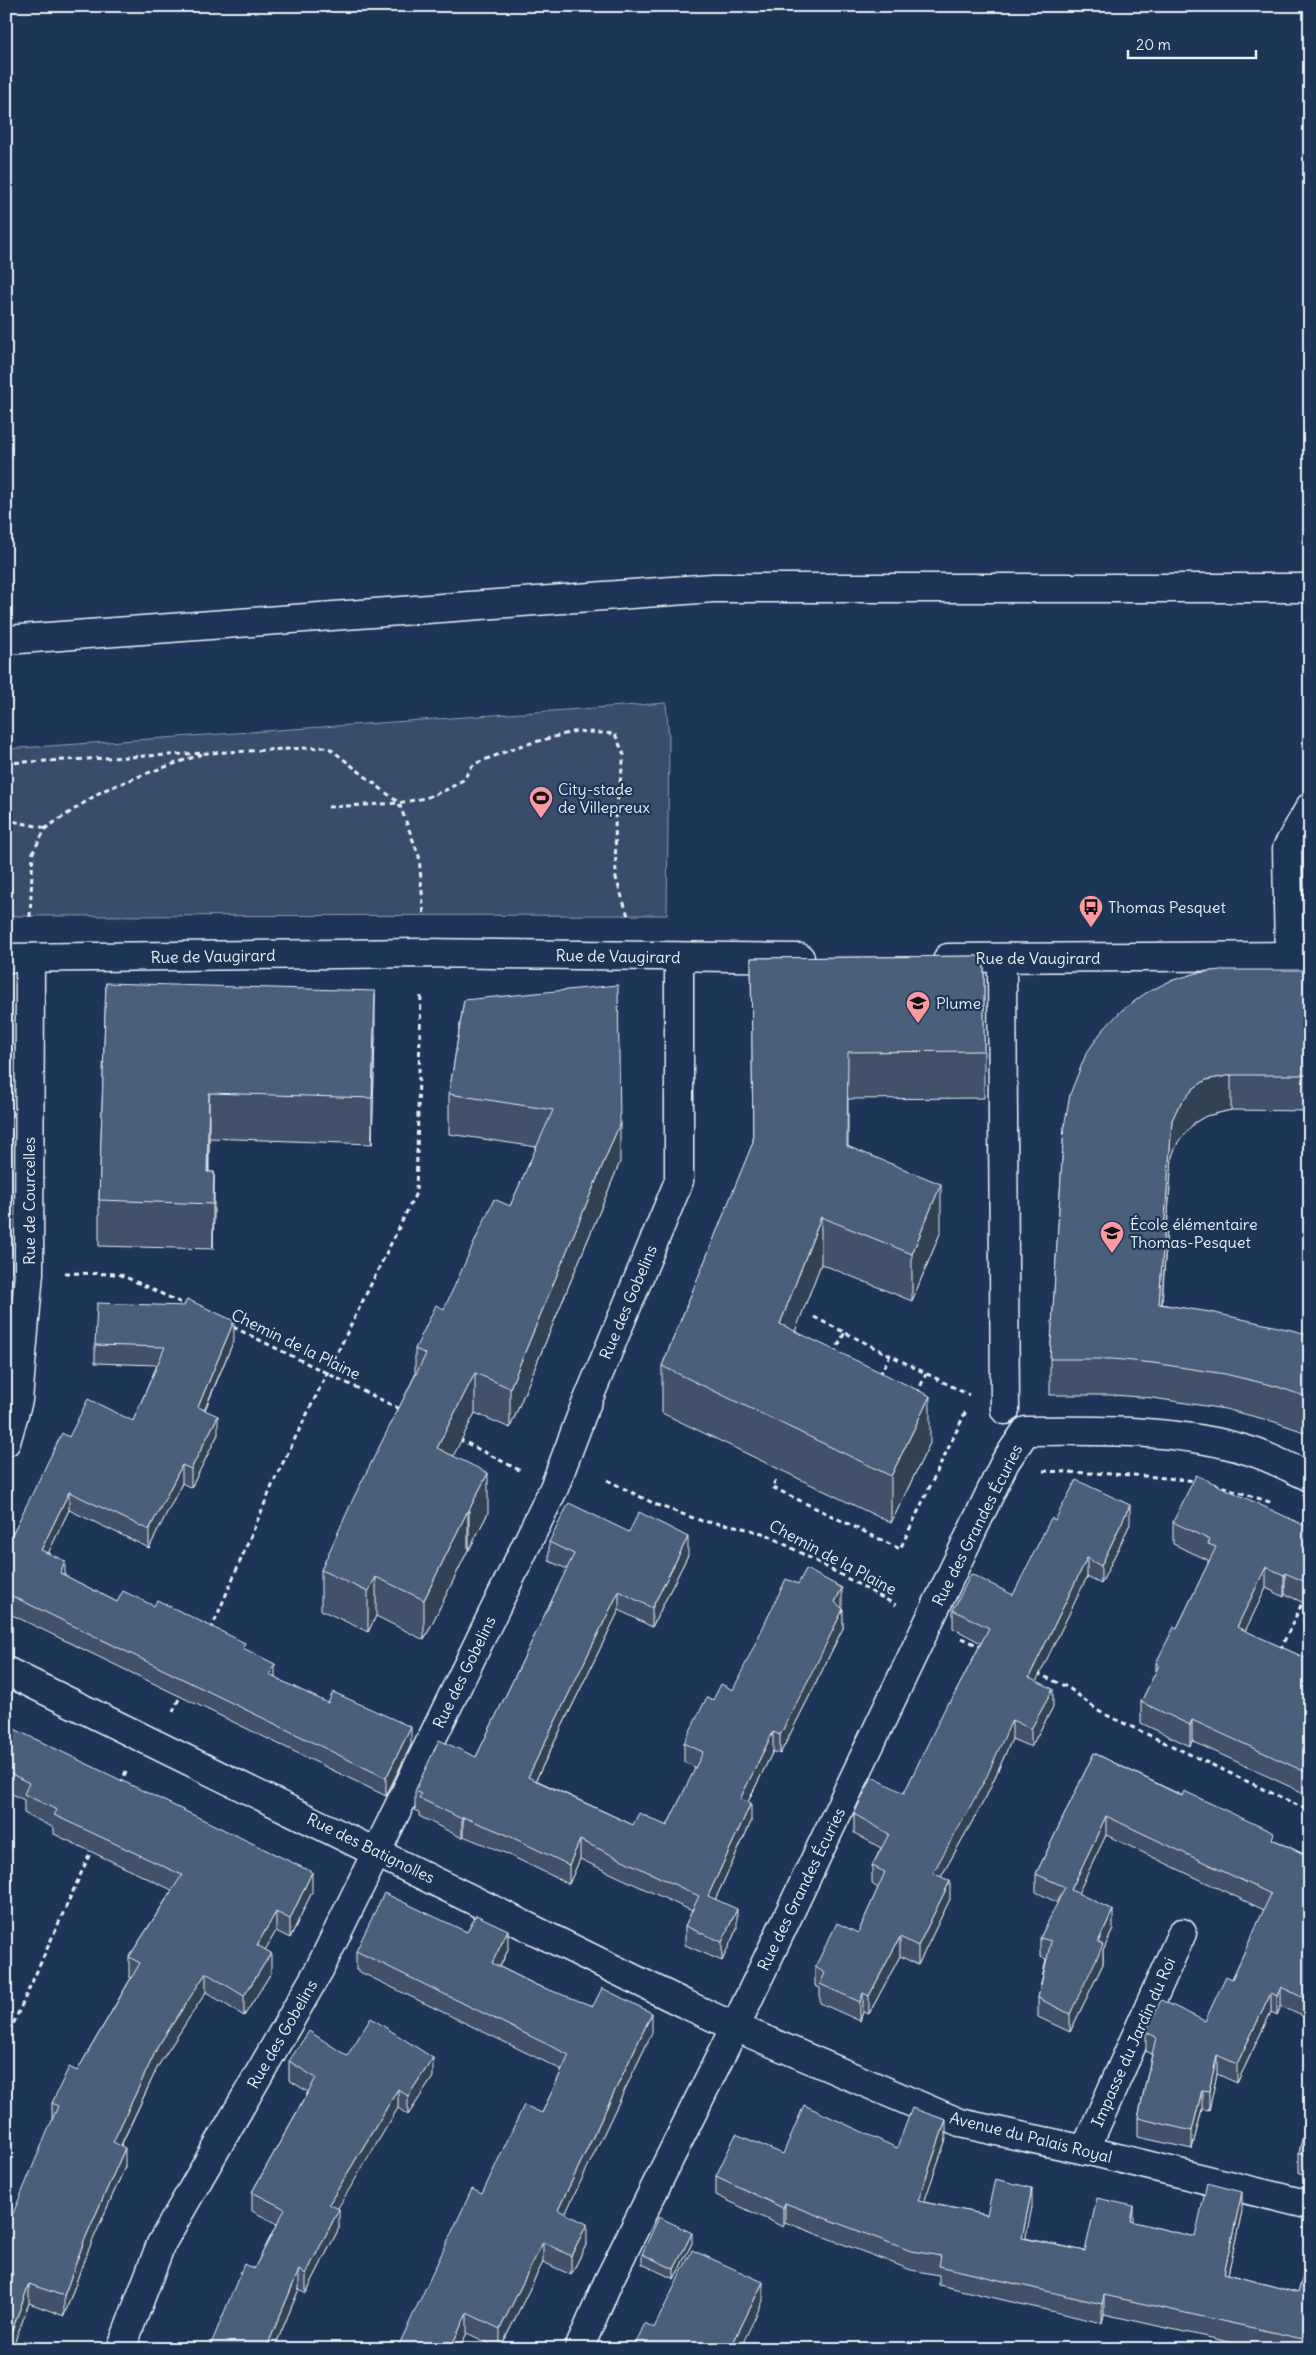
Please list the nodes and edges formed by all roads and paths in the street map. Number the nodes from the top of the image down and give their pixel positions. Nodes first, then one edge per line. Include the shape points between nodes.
1 (1310, 588) edge
2 (6, 640) edge
3 (209, 752) junction
4 (6, 763) edge
5 (400, 803) junction
6 (1310, 807) edge
7 (328, 808) dead end
8 (6, 817) edge
9 (46, 828) junction
10 (628, 916) dead end
11 (30, 917) dead end
12 (424, 917) dead end
13 (1300, 956) edge
14 (18, 958) edge
15 (678, 958) junction
16 (828, 958) edge
17 (926, 958) edge
18 (1002, 973) dead end
19 (420, 994) dead end
20 (61, 1272) dead end
21 (191, 1308) edge
22 (814, 1316) dead end
23 (228, 1325) edge
24 (845, 1332) junction
25 (890, 1356) junction
26 (833, 1357) edge
27 (327, 1372) junction
28 (926, 1374) junction
29 (879, 1378) edge
30 (972, 1397) dead end
31 (915, 1398) edge
32 (968, 1406) dead end
33 (1005, 1410) dead end
34 (406, 1412) edge
35 (450, 1435) edge
36 (6, 1442) edge
37 (521, 1471) dead end
38 (1036, 1471) dead end
39 (1310, 1477) edge
40 (607, 1480) dead end
41 (776, 1480) dead end
42 (1198, 1481) edge
43 (1207, 1482) edge
44 (1277, 1504) dead end
45 (1306, 1596) edge
46 (900, 1607) dead end
47 (209, 1635) edge
48 (958, 1636) dead end
49 (984, 1648) edge
50 (1286, 1656) edge
51 (6, 1671) edge
52 (1035, 1672) edge
53 (184, 1689) edge
54 (171, 1716) dead end
55 (128, 1768) dead end
56 (120, 1786) edge
57 (1310, 1811) edge
58 (95, 1840) edge
59 (378, 1852) junction
60 (1182, 1933) dead end
61 (735, 2027) junction
62 (6, 2040) edge
63 (1085, 2150) junction
64 (1310, 2206) edge
65 (121, 2349) edge
66 (579, 2349) edge

1 - 2 street via 714,588
3 - 4 path
3 - 5 path via 328,747
3 - 9 path via 102,791
5 - 7 path
5 - 10 path via 448,789 463,780 474,764 520,746 576,731 615,734 624,754 615,818 616,878
5 - 12 path via 419,856
6 - 13 street via 1286,848
8 - 9 path
9 - 11 path via 33,852
13 - 17 street, Rue de Vaugirard
14 - 15 street, Rue de Vaugirard via 422,953
14 - 36 street, Rue de Courcelles via 29,1272 18,1400
15 - 16 street, Rue de Vaugirard
15 - 59 street, Rue des Gobelins via 679,1181 554,1488
18 - 33 street
19 - 27 path via 416,1193
20 - 21 path via 119,1274
22 - 24 path
23 - 27 path, Chemin de la Plaine
24 - 25 path
24 - 26 path
25 - 28 path
25 - 29 path
27 - 34 path, Chemin de la Plaine
27 - 47 path
28 - 30 path
28 - 31 path
32 - 41 path via 900,1549 772,1487
35 - 37 path
38 - 42 path via 1134,1474
39 - 61 street, Rue des Grandes Écuries via 1250,1451 1183,1436 1076,1430 1026,1431 1005,1462
40 - 46 path, Chemin de la Plaine via 657,1505 702,1521 766,1534
43 - 44 path
45 - 50 path via 1278,1652
48 - 49 path
51 - 59 street, Rue des Batignolles
52 - 57 path via 1069,1688 1100,1712
53 - 54 path
55 - 56 path
58 - 62 path
59 - 61 street, Rue des Batignolles
59 - 65 street, Rue des Gobelins via 319,1970 160,2244
60 - 63 street, Impasse du Jardin du Roi
61 - 63 street, Avenue du Palais Royal via 960,2123
61 - 66 street, Rue des Grandes Écuries via 608,2282
63 - 64 street, Avenue du Palais Royal

